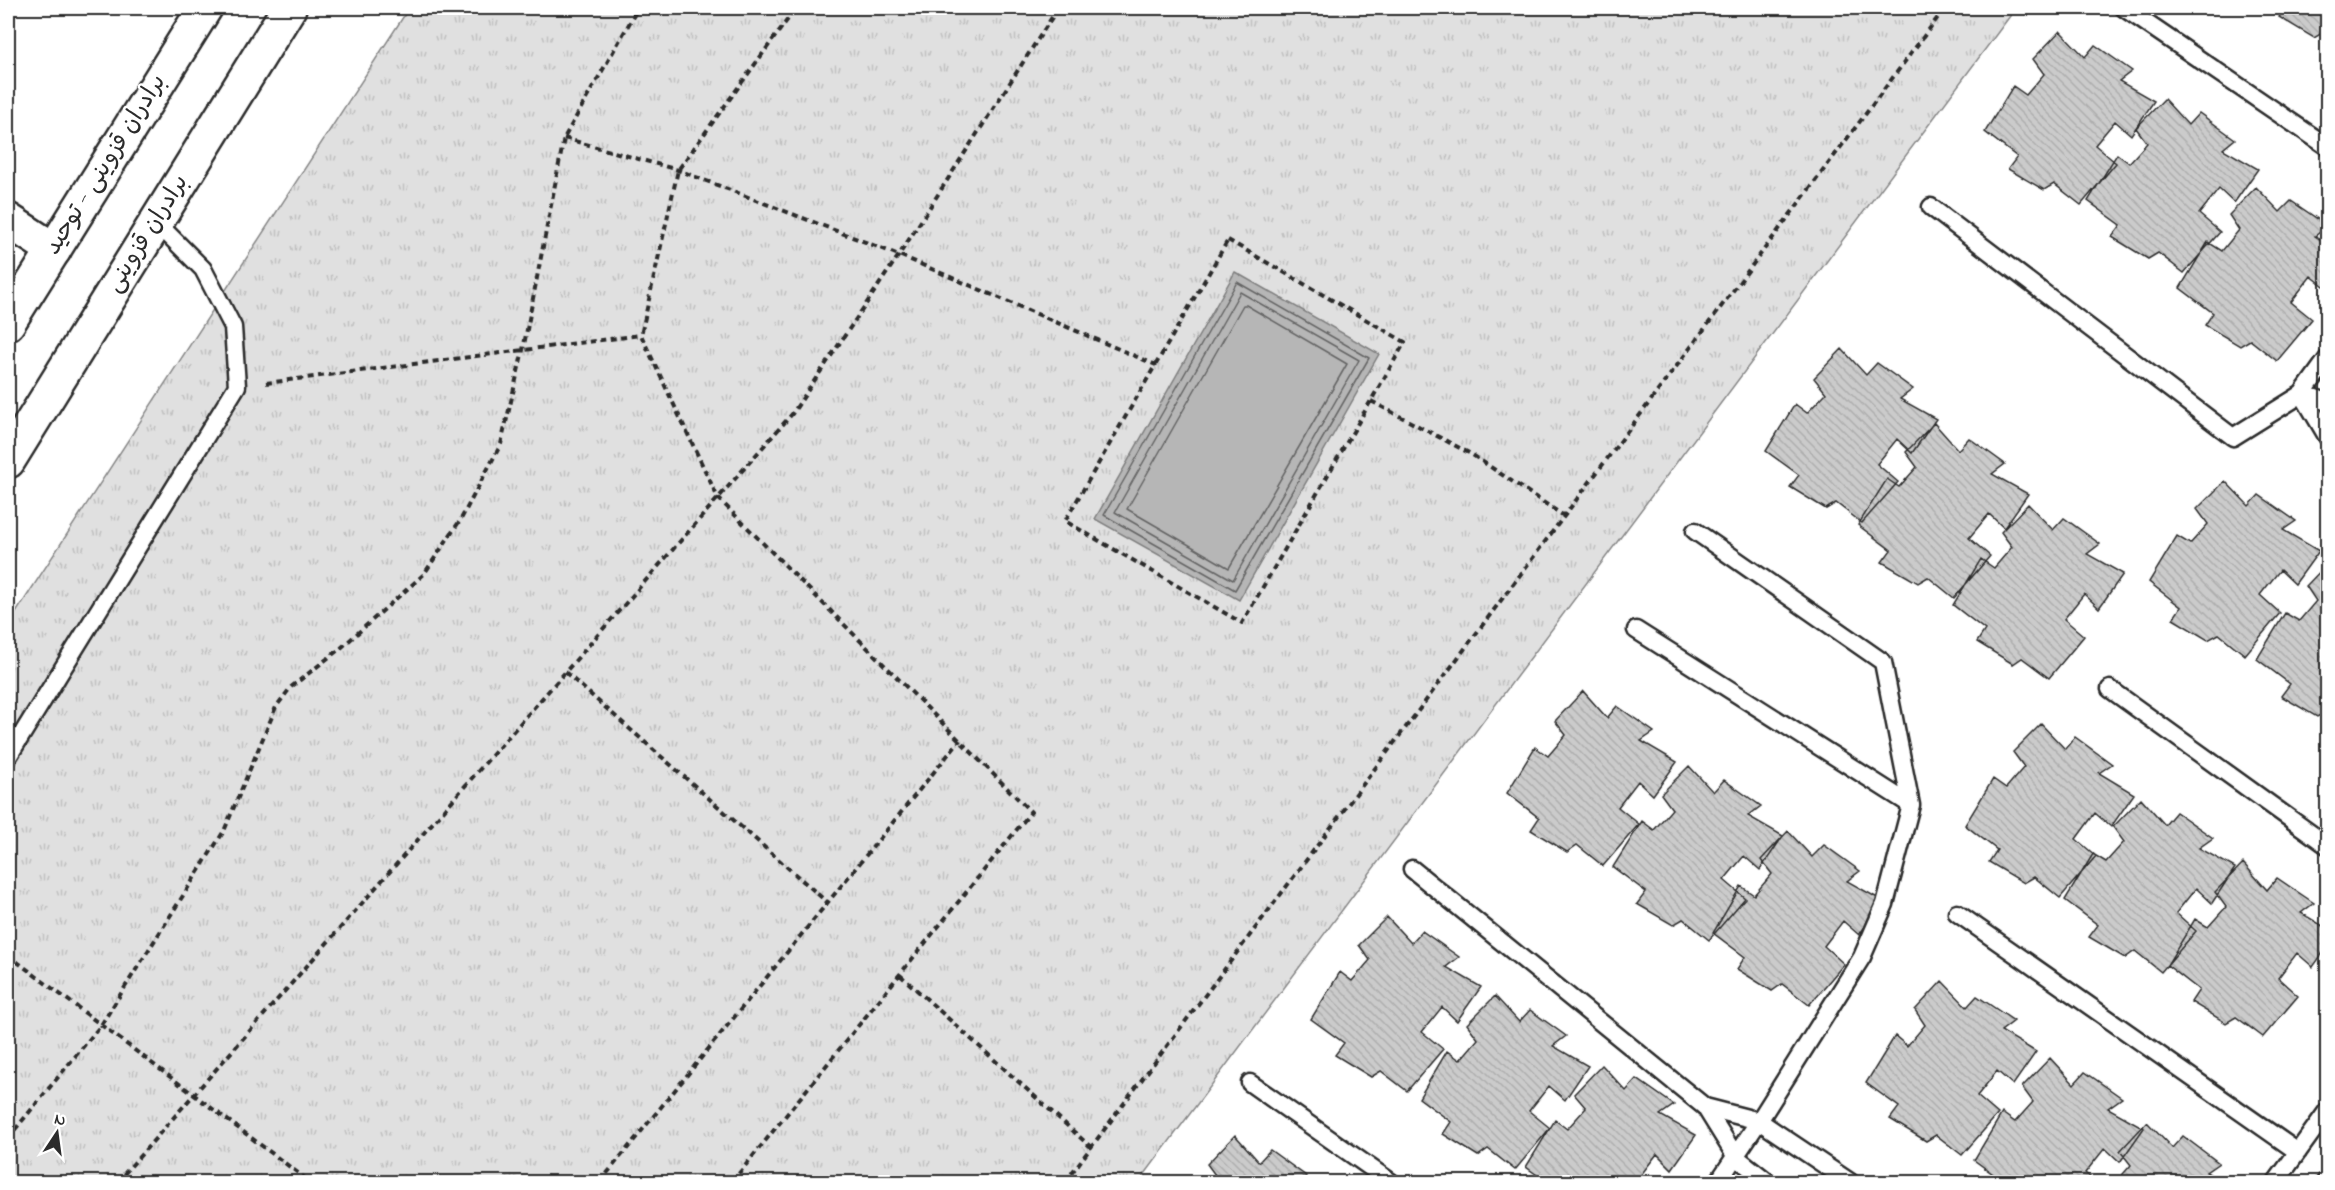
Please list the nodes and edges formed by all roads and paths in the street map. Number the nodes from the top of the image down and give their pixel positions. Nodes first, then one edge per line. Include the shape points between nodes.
1 (205, 8) edge
2 (289, 8) edge
3 (638, 8) edge
4 (796, 8) edge
5 (1058, 8) edge
6 (1945, 8) edge
7 (2124, 8) edge
8 (564, 138) junction
9 (2328, 147) edge
10 (678, 170) junction
11 (1931, 207) dead end
12 (8, 220) edge
13 (156, 222) junction
14 (54, 250) junction
15 (899, 255) junction
16 (8, 323) edge
17 (641, 335) junction
18 (523, 350) junction
19 (2328, 358) edge
20 (1156, 365) junction
21 (237, 386) junction
22 (2302, 394) junction
23 (1371, 401) junction
24 (2328, 402) edge
25 (2328, 438) edge
26 (8, 461) edge
27 (718, 498) junction
28 (1564, 516) junction
29 (1695, 531) dead end
30 (1636, 630) dead end
31 (565, 672) junction
32 (2110, 689) dead end
33 (960, 740) junction
34 (8, 757) edge
35 (1911, 805) junction
36 (2328, 846) edge
37 (1412, 869) dead end
38 (828, 903) junction
39 (1957, 913) dead end
40 (8, 956) edge
41 (900, 975) junction
42 (101, 1025) junction
43 (1250, 1083) dead end
44 (194, 1094) junction
45 (1705, 1107) junction
46 (2328, 1110) edge
47 (1759, 1121) junction
48 (8, 1138) edge
49 (1092, 1148) junction
50 (2298, 1152) junction
51 (1736, 1157) junction
52 (2328, 1179) edge
53 (117, 1182) edge
54 (310, 1182) edge
55 (600, 1182) edge
56 (732, 1182) edge
57 (1065, 1182) edge
58 (1391, 1182) edge
59 (1718, 1182) edge
60 (1768, 1182) edge
61 (1850, 1182) edge
62 (2276, 1182) edge
63 (2325, 1182) edge

1 - 14 main road, برادران قزوینی - توحید
2 - 13 main road, برادران قزوینی
3 - 8 path
4 - 10 path
5 - 15 path
6 - 28 path
7 - 9 lane
8 - 10 path
8 - 18 path
10 - 15 path
10 - 17 path
11 - 22 lane via 2233,437
12 - 14 main road
13 - 21 lane via 203,269 233,327
13 - 26 main road, برادران قزوینی
14 - 16 main road, برادران قزوینی - توحید
15 - 20 path
15 - 27 path via 792,414
17 - 18 path
17 - 27 path
18 - 21 path
18 - 42 path via 501,444 461,519 424,574 291,687 276,707 224,831
19 - 22 lane
20 - 23 path via 1228,240 1405,342
20 - 23 path via 1065,521 1242,622
21 - 34 lane
22 - 24 lane
22 - 25 lane
23 - 28 path via 1471,454
27 - 31 path
27 - 33 path
28 - 49 path
29 - 35 lane via 1883,662
30 - 35 lane
31 - 38 path
31 - 44 path
32 - 36 lane
33 - 38 path
33 - 41 path via 1031,812
35 - 47 lane via 1885,904 1862,957
37 - 45 lane
38 - 55 path
39 - 50 lane
40 - 42 path
41 - 49 path
41 - 56 path
42 - 44 path
42 - 48 path
43 - 58 lane
44 - 53 path
44 - 54 path
45 - 47 lane
45 - 51 lane
46 - 50 lane
47 - 51 lane
47 - 61 lane
49 - 57 path
50 - 62 lane
51 - 59 lane
51 - 60 lane
52 - 63 lane

